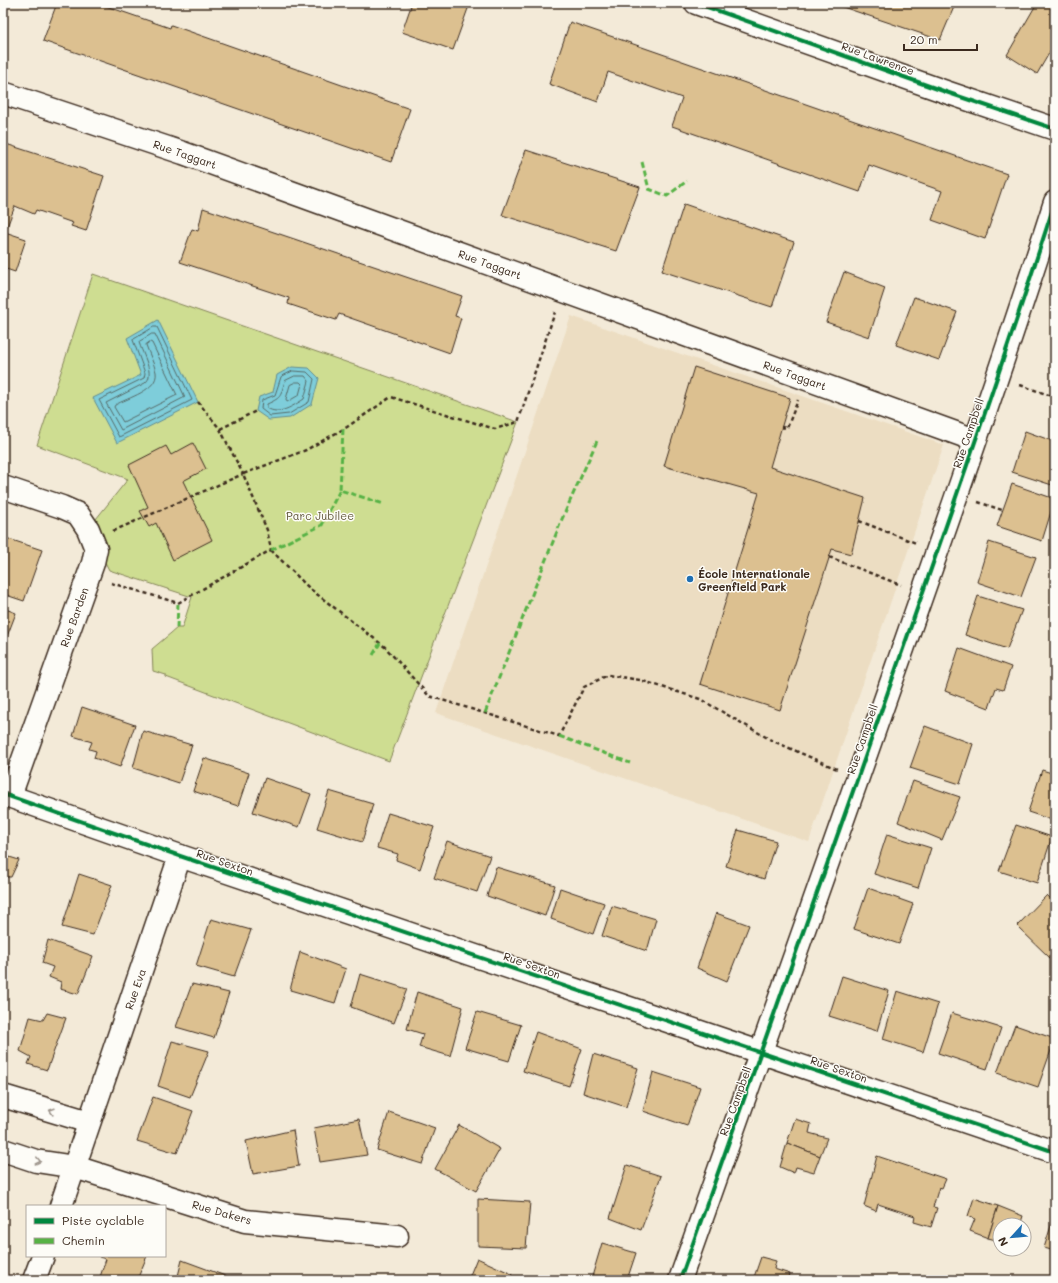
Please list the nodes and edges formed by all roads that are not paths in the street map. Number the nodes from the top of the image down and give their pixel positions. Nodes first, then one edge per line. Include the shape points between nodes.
1 (697, 3) edge
2 (3, 93) edge
3 (1055, 129) edge
4 (1055, 202) edge
5 (975, 440) junction
6 (3, 487) edge
7 (6, 795) edge
8 (180, 856) junction
9 (762, 1053) junction
10 (3, 1096) edge
11 (89, 1122) junction
12 (3, 1150) edge
13 (1055, 1152) edge
14 (75, 1167) junction
15 (61, 1205) edge
16 (397, 1236) dead end
17 (43, 1257) edge
18 (34, 1280) edge
19 (680, 1280) edge

1 - 3 street, Rue Lawrence
2 - 5 street, Rue Taggart via 183,153
4 - 5 street, Rue Campbell
5 - 9 street, Rue Campbell
6 - 7 street, Rue Barden via 78,514 96,548 93,563
7 - 8 street, Rue Sexton
8 - 9 street, Rue Sexton
8 - 11 street, Rue Eva
9 - 13 street, Rue Sexton
9 - 19 street, Rue Campbell
11 -> 10 street
11 - 14 street, Rue Eva
12 -> 14 street via 36,1160
14 - 15 street, Rue Eva
14 - 16 street, Rue Dakers via 245,1221
17 - 18 street

